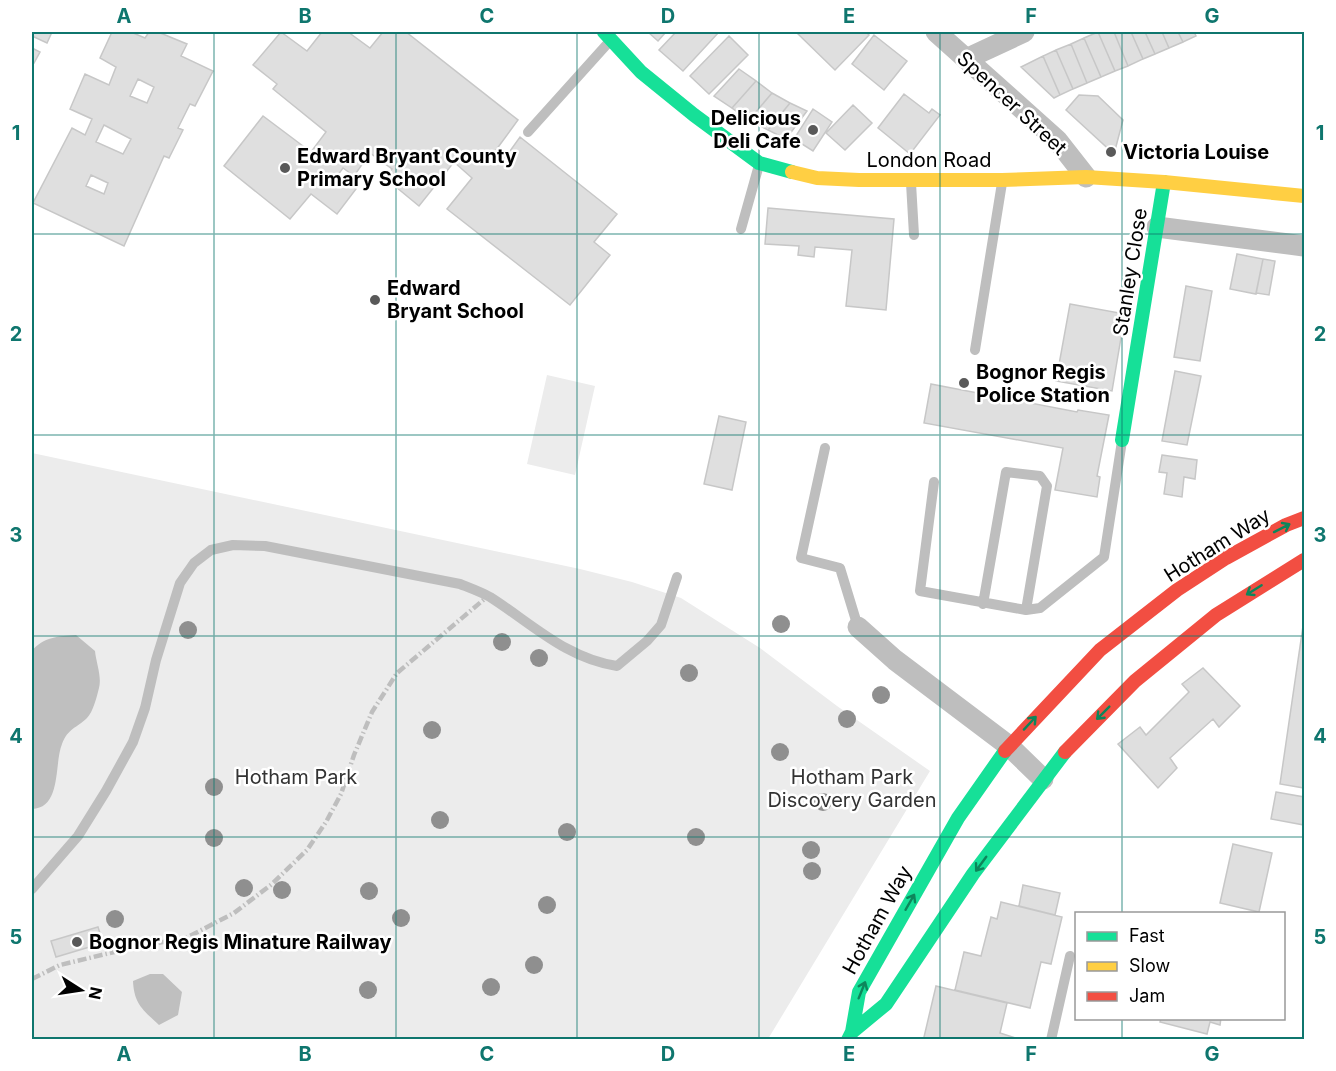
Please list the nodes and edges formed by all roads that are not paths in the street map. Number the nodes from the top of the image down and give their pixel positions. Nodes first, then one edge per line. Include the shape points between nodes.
1 (936, 32) edge
2 (1024, 32) edge
3 (607, 35) edge
4 (966, 59) junction
5 (528, 132) dead end
6 (759, 163) junction
7 (1086, 177) junction
8 (911, 180) junction
9 (1002, 180) junction
10 (1164, 182) junction
11 (1305, 196) edge
12 (1157, 227) junction
13 (741, 229) dead end
14 (914, 235) dead end
15 (1305, 246) edge
16 (975, 350) dead end
17 (1122, 440) joint
18 (825, 448) dead end
19 (934, 482) dead end
20 (1305, 518) edge
21 (1305, 560) edge
22 (677, 577) dead end
23 (983, 604) junction
24 (1026, 610) junction
25 (858, 627) joint
26 (1009, 746) junction
27 (1043, 779) junction
28 (32, 889) edge
29 (1070, 956) dead end
30 (850, 1036) edge
31 (1051, 1040) edge

1 - 4 street, Spencer Street
2 - 4 street
3 - 5 lane
3 - 6 main road, London Road via 641,72
4 - 7 street, Spencer Street via 1057,140
6 - 8 main road, London Road via 817,178
6 - 13 lane
7 - 9 main road, London Road
7 - 10 main road, London Road
8 - 9 main road, London Road
8 - 14 lane
9 - 16 lane
10 - 11 main road, London Road
10 - 12 main road, Stanley Close
12 - 15 street
12 - 17 main road, Stanley Close
17 - 24 lane via 1104,557 1040,608
18 - 25 lane via 801,558 840,568
19 - 23 lane via 920,591
26 -> 20 main road, Hotham Way via 1101,650 1178,590 1226,558
21 -> 27 main road, Hotham Way via 1216,615 1135,681
22 - 28 lane via 661,625 617,666 570,651 488,596 460,584 265,546 233,545 211,550 194,563 180,583 133,742 78,836
23 - 24 lane
23 - 24 lane via 1006,472 1040,476 1047,486
25 - 26 street via 895,660
26 - 27 street
30 -> 26 main road, Hotham Way via 859,992 958,818
27 -> 30 main road, Hotham Way via 973,874 886,1004
29 - 31 lane

